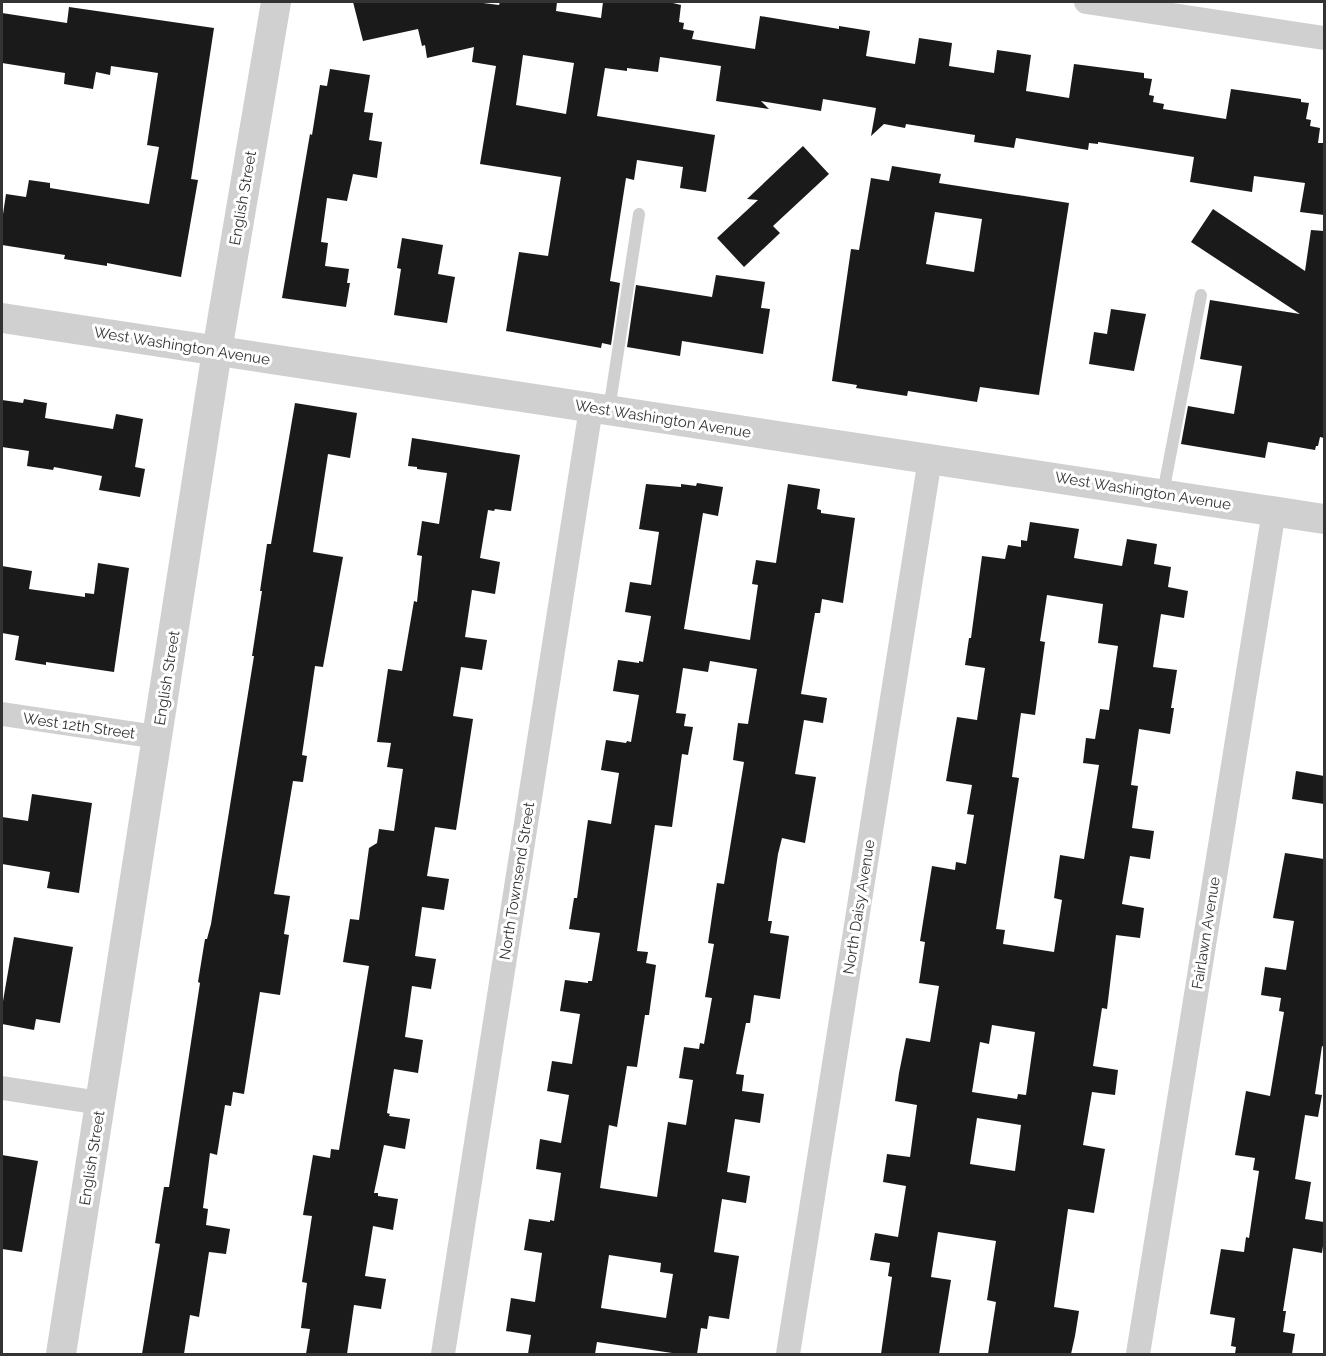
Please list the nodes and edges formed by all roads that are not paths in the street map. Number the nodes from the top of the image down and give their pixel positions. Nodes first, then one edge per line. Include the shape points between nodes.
1 (276, 2) edge
2 (1086, 2) edge
3 (1324, 38) edge
4 (639, 214) dead end
5 (1201, 295) dead end
6 (2, 318) edge
7 (217, 351) junction
8 (600, 409) junction
9 (930, 459) junction
10 (1163, 495) junction
11 (1274, 511) junction
12 (1324, 519) edge
13 (2, 714) edge
14 (157, 738) junction
15 (2, 1088) edge
16 (100, 1103) junction
17 (61, 1354) edge
18 (442, 1354) edge
19 (788, 1354) edge
20 (1138, 1354) edge

1 - 7 street, English Street
2 - 3 street
4 - 8 lane
5 - 10 lane
6 - 7 street, West Washington Avenue
7 - 8 street, West Washington Avenue
7 - 14 street, English Street
8 - 9 street, West Washington Avenue
8 - 18 street, North Townsend Street
9 - 10 street, West Washington Avenue
9 - 19 street, North Daisy Avenue
10 - 11 street, West Washington Avenue
11 - 12 street, West Washington Avenue
11 - 20 street, Fairlawn Avenue
13 - 14 street, West 12th Street
14 - 16 street, English Street
15 - 16 street
16 - 17 street, English Street

